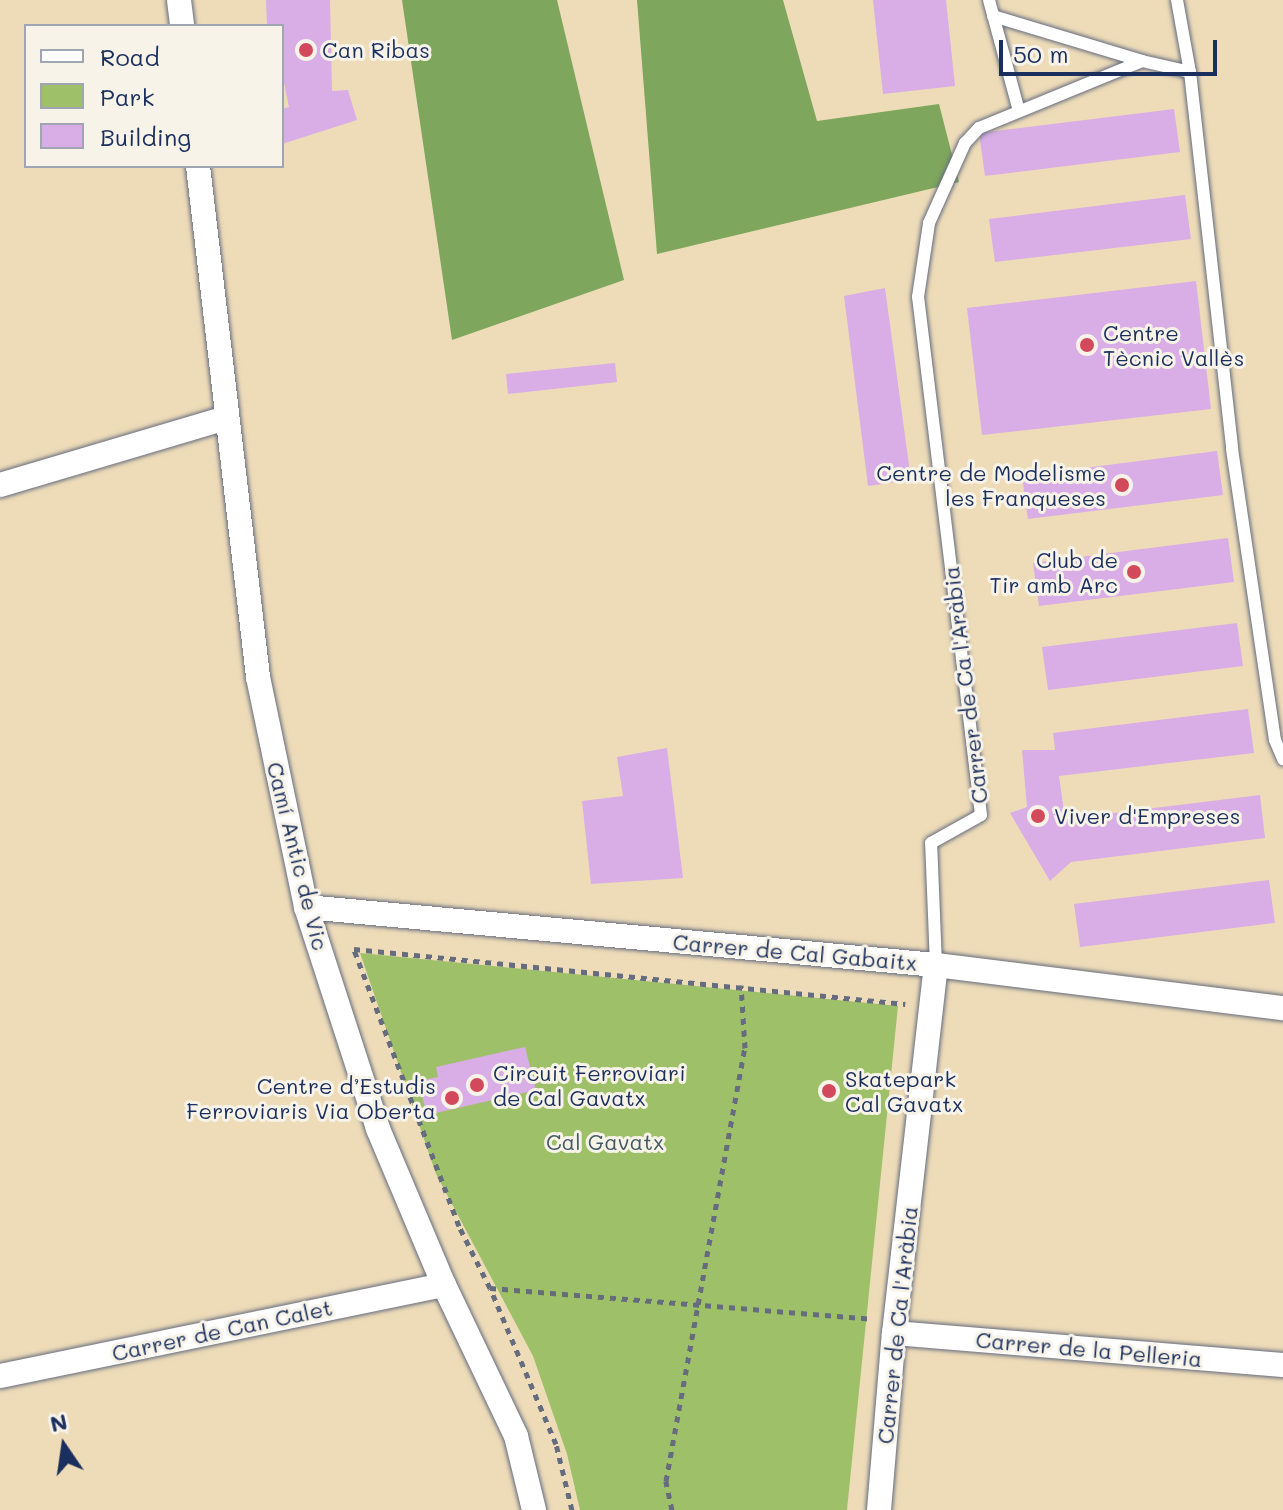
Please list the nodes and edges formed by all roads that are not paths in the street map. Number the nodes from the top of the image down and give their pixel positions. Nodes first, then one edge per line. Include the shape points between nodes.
1 (179, 0) edge
2 (989, 0) edge
3 (1177, 0) edge
4 (993, 16) junction
5 (182, 24) edge
6 (1142, 61) junction
7 (1190, 72) junction
8 (1019, 111) junction
9 (198, 168) edge
10 (226, 418) junction
11 (0, 485) edge
12 (1283, 759) edge
13 (306, 907) junction
14 (936, 965) junction
15 (1283, 1008) edge
16 (444, 1285) junction
17 (883, 1334) junction
18 (1283, 1365) edge
19 (0, 1376) edge
20 (534, 1510) edge
21 (879, 1510) edge

1 - 5 street
2 - 4 lane
3 - 7 lane
4 - 6 lane
4 - 8 lane
6 - 7 lane
6 - 8 lane, Carrer de Ca l'Aràbia
7 - 12 lane via 1232,449 1275,740
8 - 14 lane, Carrer de Ca l'Aràbia via 979,128 965,143 929,223 918,297 981,815 931,843
9 - 10 street, Camí Antic de Vic
10 - 11 street
10 - 13 street, Camí Antic de Vic via 258,677
13 - 14 street, Carrer de Cal Gabaitx
13 - 16 street, Camí Antic de Vic via 378,1129
14 - 15 street, Carrer de Cal Gabaitx
14 - 17 street, Carrer de Ca l'Aràbia
16 - 19 street, Carrer de Can Calet
16 - 20 street, Camí Antic de Vic via 516,1436
17 - 18 street, Carrer de la Pelleria
17 - 21 street, Carrer de Ca l'Aràbia

